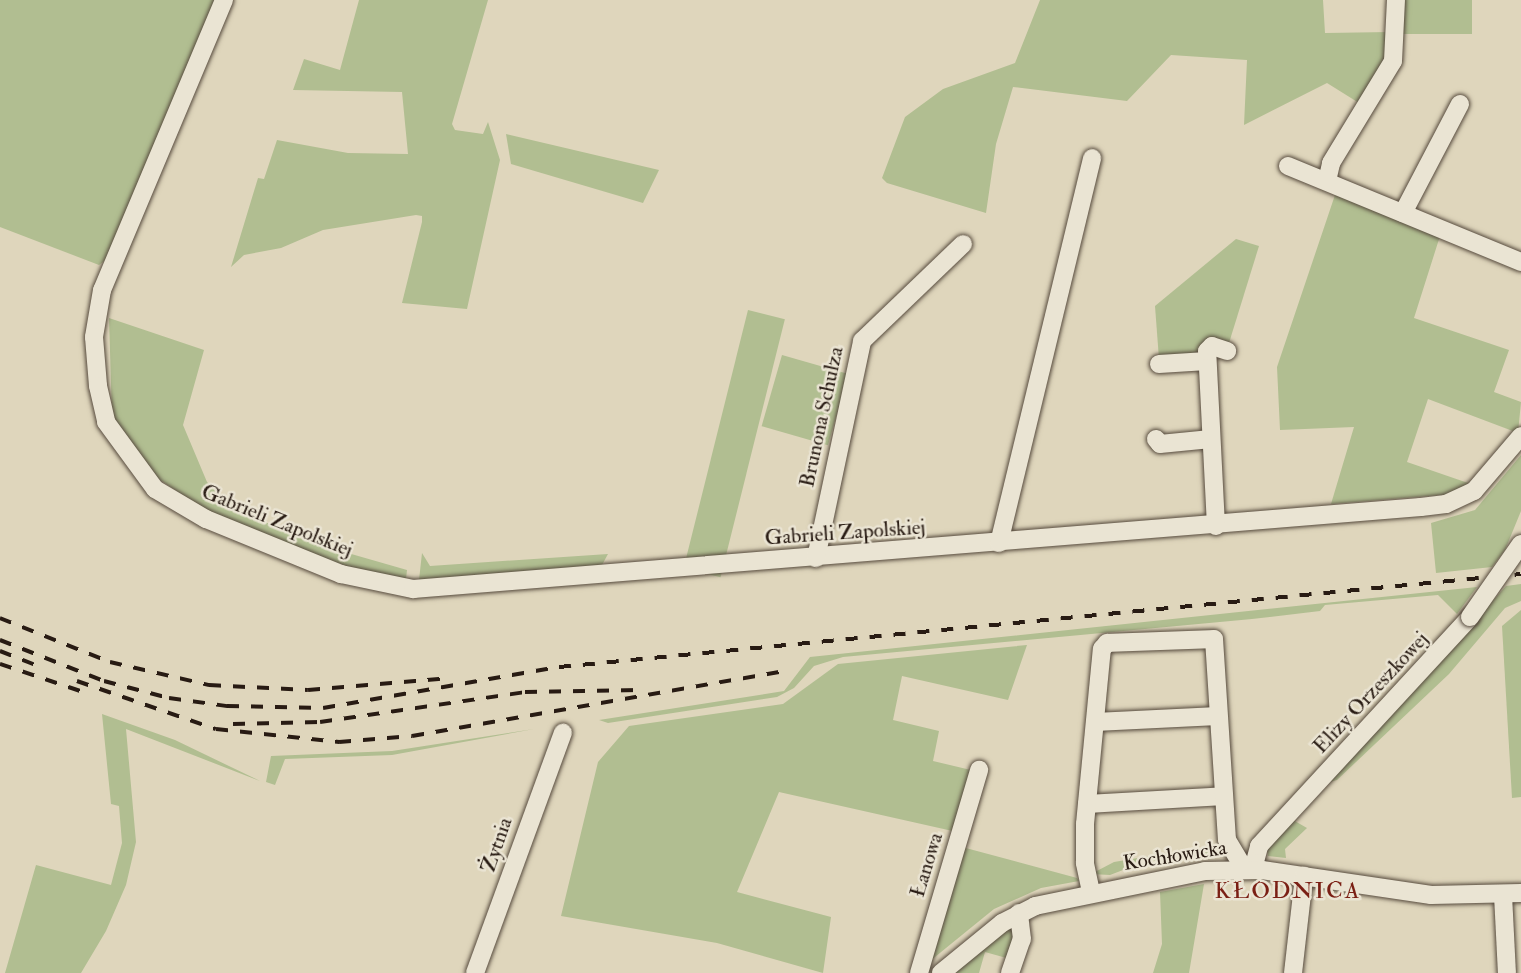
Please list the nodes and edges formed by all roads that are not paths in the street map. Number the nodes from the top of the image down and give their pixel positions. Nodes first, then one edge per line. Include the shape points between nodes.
1 (224, 0) edge
2 (1396, 0) edge
3 (1460, 104) dead end
4 (1092, 158) dead end
5 (1288, 166) dead end
6 (1327, 181) junction
7 (1403, 214) junction
8 (963, 244) dead end
9 (1521, 262) edge
10 (1227, 351) dead end
11 (1207, 361) junction
12 (1159, 364) dead end
13 (1521, 436) edge
14 (1156, 439) dead end
15 (1211, 439) junction
16 (1216, 526) junction
17 (999, 543) junction
18 (1521, 544) edge
19 (816, 558) junction
20 (1218, 716) junction
21 (1095, 722) junction
22 (563, 733) dead end
23 (979, 770) dead end
24 (1224, 796) junction
25 (1087, 804) junction
26 (1249, 869) junction
27 (1304, 876) junction
28 (1091, 892) junction
29 (1512, 894) edge
30 (1019, 913) junction
31 (475, 973) edge
32 (919, 973) edge
33 (941, 973) edge
34 (1010, 973) edge
35 (1293, 973) edge
36 (1507, 973) edge

1 - 19 street, Gabrieli Zapolskiej via 102,290 94,337 106,422 155,489 206,519 341,574 413,589
2 - 6 street via 1393,61 1331,163
3 - 7 street
4 - 17 street
5 - 6 street
6 - 7 street
7 - 9 street
8 - 19 street, Brunona Schulza via 862,341
10 - 11 street via 1209,347
11 - 12 street
11 - 15 street
13 - 16 street, Gabrieli Zapolskiej via 1474,491 1446,504
14 - 15 street via 1160,444
15 - 16 street
16 - 17 street, Gabrieli Zapolskiej
17 - 19 street, Gabrieli Zapolskiej
18 - 26 street, Elizy Orzeszkowej, bridge via 1470,617 1259,846
20 - 21 street
20 - 21 street via 1215,643 1209,636 1104,644
20 - 24 street
21 - 25 street
22 - 31 street, Żytnia
23 - 32 street, Łanowa
24 - 25 street
24 - 26 street via 1227,840
25 - 28 street via 1084,863
26 - 27 street, Kochłowicka
26 - 28 street, Kochłowicka
27 - 29 street, Kochłowicka via 1413,893
27 - 35 street
28 - 30 street, Kochłowicka
29 - 36 street
30 - 33 street, Kochłowicka
30 - 34 street via 1022,939

